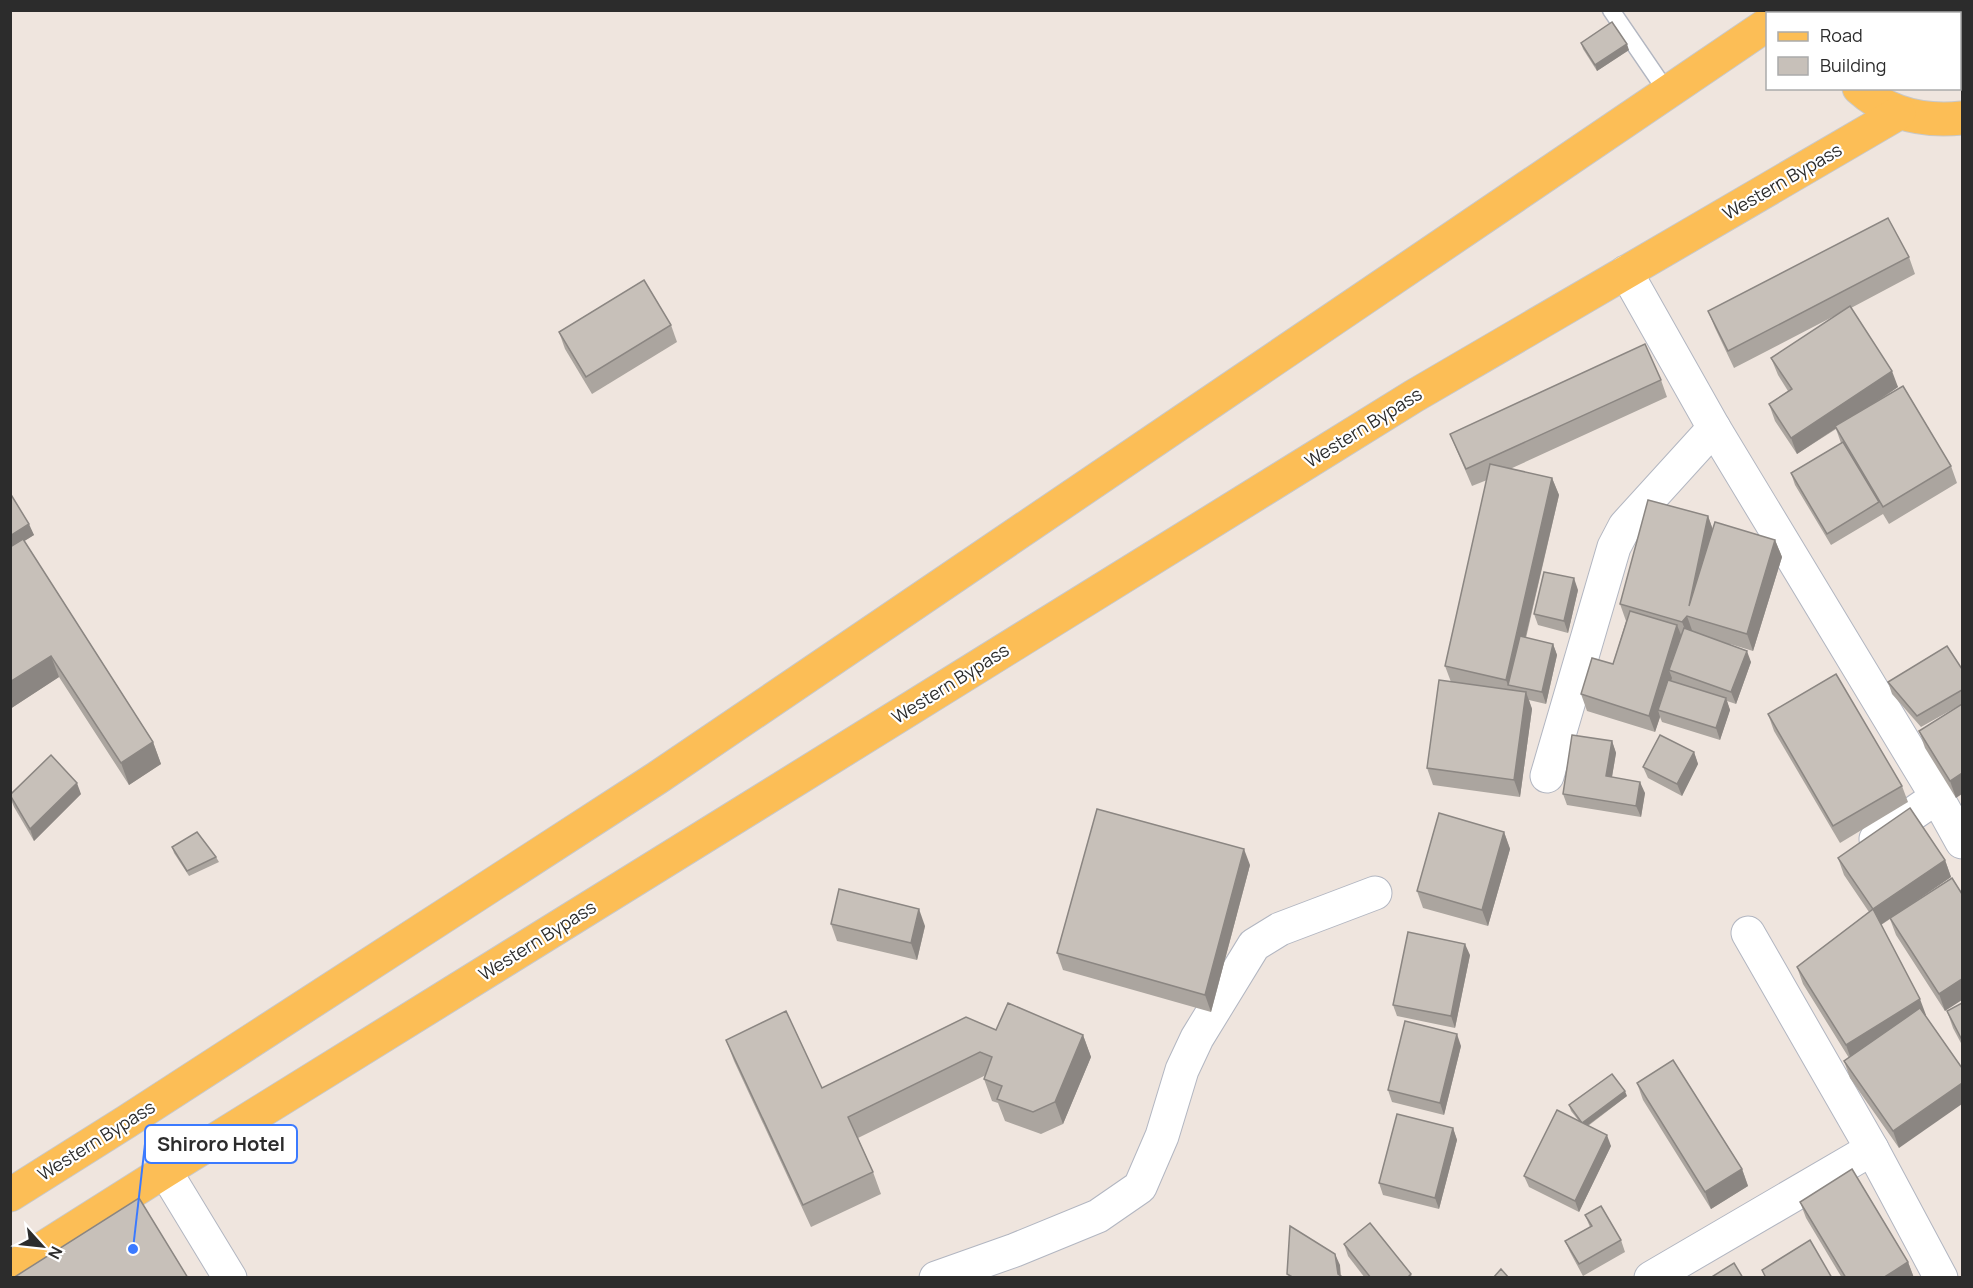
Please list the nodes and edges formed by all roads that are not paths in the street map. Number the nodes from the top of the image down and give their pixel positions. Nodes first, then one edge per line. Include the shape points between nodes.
1 (1611, 10) edge
2 (1766, 25) edge
3 (1861, 90) edge
4 (1667, 92) junction
5 (1899, 113) junction
6 (1962, 118) edge
7 (1626, 272) junction
8 (1714, 428) junction
9 (1547, 776) dead end
10 (1937, 797) junction
11 (1962, 842) edge
12 (1854, 854) edge
13 (1375, 893) dead end
14 (1749, 933) dead end
15 (1872, 1149) junction
16 (165, 1171) junction
17 (10, 1195) edge
18 (10, 1269) edge
19 (230, 1278) edge
20 (936, 1278) edge
21 (1652, 1278) edge
22 (1941, 1278) edge

1 - 4 lane
2 - 4 main road, Western Bypass
3 - 5 main road
4 - 17 main road, Western Bypass via 657,778
5 - 6 main road via 1930,120
5 - 7 main road, Western Bypass
7 - 8 street
7 - 16 main road, Western Bypass via 1414,396
8 - 9 street via 1625,526 1614,547
8 - 10 street
10 - 11 street
10 - 12 street
13 - 20 street via 1280,929 1254,945 1197,1038 1140,1187 1098,1216
14 - 15 street
15 - 21 street
15 - 22 street
16 - 18 main road, Western Bypass
16 - 19 street

